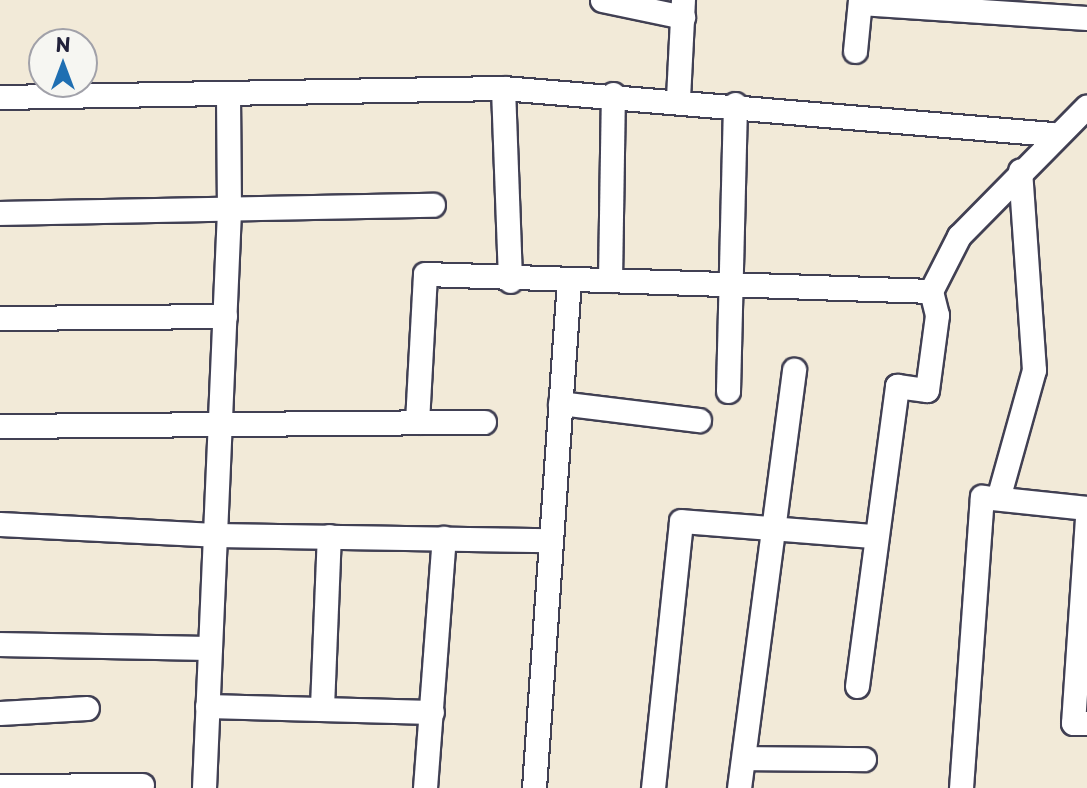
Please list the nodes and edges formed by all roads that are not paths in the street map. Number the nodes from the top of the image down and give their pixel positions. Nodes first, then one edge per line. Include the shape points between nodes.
1 (602, 0) edge
2 (860, 1) edge
3 (683, 8) edge
4 (1087, 18) edge
5 (855, 51) dead end
6 (503, 88) junction
7 (228, 93) junction
8 (613, 94) junction
9 (0, 97) edge
10 (678, 98) junction
11 (735, 104) junction
12 (1087, 106) edge
13 (1052, 134) junction
14 (1020, 170) junction
15 (433, 205) dead end
16 (229, 210) junction
17 (0, 213) edge
18 (569, 280) junction
19 (610, 280) junction
20 (510, 281) junction
21 (728, 283) junction
22 (931, 291) junction
23 (225, 316) junction
24 (0, 317) edge
25 (794, 370) dead end
26 (728, 391) dead end
27 (561, 403) junction
28 (699, 420) dead end
29 (220, 422) junction
30 (417, 422) junction
31 (484, 422) dead end
32 (0, 426) edge
33 (999, 495) junction
34 (1087, 508) edge
35 (1087, 518) edge
36 (0, 524) edge
37 (774, 527) junction
38 (215, 535) junction
39 (330, 536) junction
40 (873, 536) junction
41 (444, 538) junction
42 (551, 540) junction
43 (0, 644) edge
44 (210, 648) junction
45 (857, 686) dead end
46 (207, 706) junction
47 (322, 707) junction
48 (87, 708) dead end
49 (432, 712) junction
50 (0, 713) edge
51 (1087, 723) edge
52 (744, 758) junction
53 (864, 759) dead end
54 (142, 785) dead end
55 (0, 786) edge
56 (204, 788) edge
57 (425, 788) edge
58 (534, 788) edge
59 (653, 788) edge
60 (739, 788) edge
61 (961, 788) edge

1 - 3 street
2 - 4 street
2 - 5 street
3 - 10 street
6 - 7 street
6 - 8 street
6 - 20 street
7 - 9 street
7 - 16 street
8 - 10 street
8 - 19 street
10 - 11 street
11 - 13 street
11 - 21 street
12 - 13 street
13 - 14 street
14 - 22 street via 959,236
14 - 33 street via 1034,370
15 - 16 street
16 - 17 street
16 - 23 street
18 - 19 street
18 - 20 street
18 - 27 street
19 - 21 street
20 - 30 street via 425,274
21 - 22 street
21 - 26 street
22 - 40 street via 937,314 927,390 897,386
23 - 24 street
23 - 29 street
25 - 37 street
27 - 28 street
27 - 42 street
29 - 30 street
29 - 32 street
29 - 38 street
30 - 31 street
33 - 34 street
33 - 61 street via 982,497 978,515
35 - 51 street via 1073,723
36 - 38 street
37 - 40 street
37 - 52 street
37 - 59 street via 681,520
38 - 39 street
38 - 44 street
39 - 41 street
39 - 47 street
40 - 45 street
41 - 42 street
41 - 49 street
42 - 58 street
43 - 44 street
44 - 46 street
46 - 47 street
46 - 56 street
47 - 49 street
48 - 50 street
49 - 57 street
52 - 53 street
52 - 60 street
54 - 55 street

